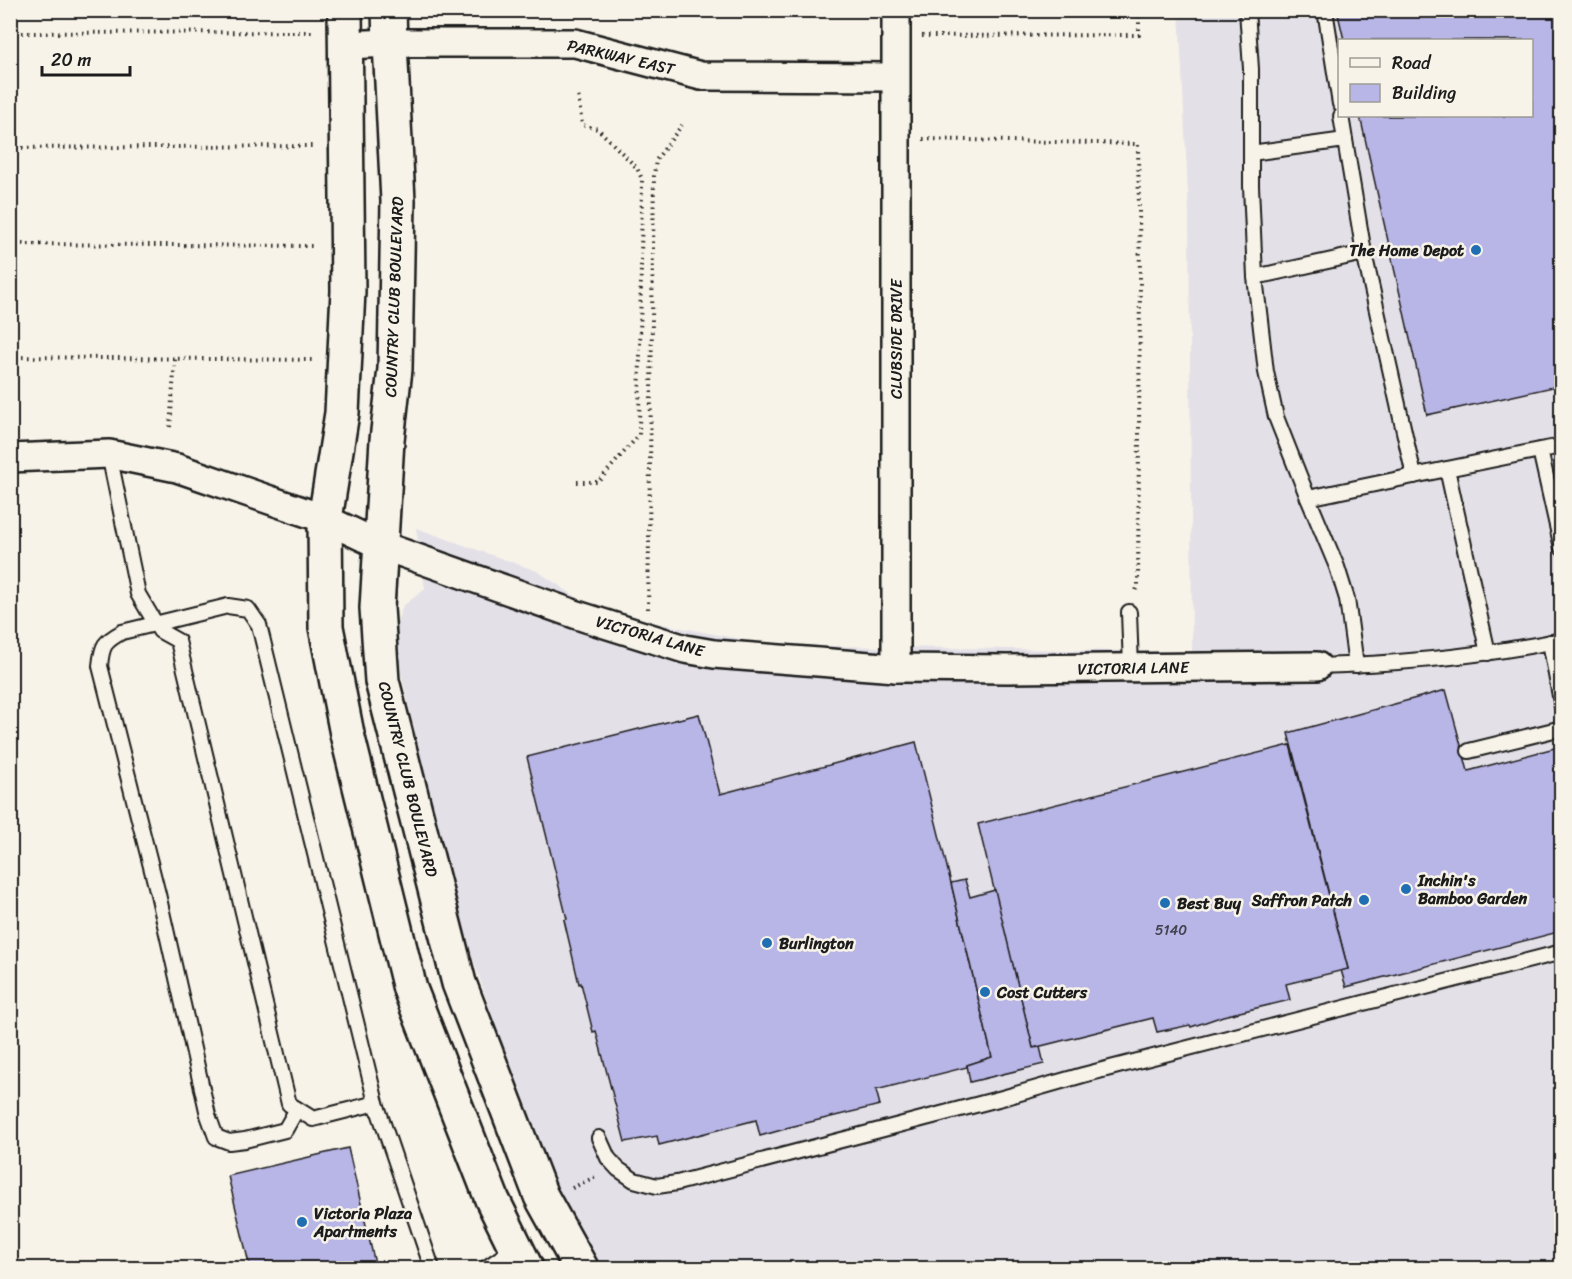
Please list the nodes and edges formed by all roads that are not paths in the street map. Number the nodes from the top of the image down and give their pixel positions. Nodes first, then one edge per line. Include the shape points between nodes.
1 (345, 10) edge
2 (389, 10) edge
3 (1247, 10) edge
4 (1325, 10) edge
5 (895, 23) edge
6 (332, 38) junction
7 (390, 43) junction
8 (895, 77) junction
9 (1338, 91) edge
10 (1341, 117) edge
11 (1345, 140) junction
12 (1251, 153) junction
13 (1364, 253) junction
14 (1255, 277) junction
15 (1562, 447) edge
16 (1540, 450) junction
17 (110, 454) junction
18 (10, 458) edge
19 (1448, 469) junction
20 (1414, 476) junction
21 (1308, 498) junction
22 (325, 519) junction
23 (380, 545) junction
24 (1562, 548) edge
25 (1129, 612) road end
26 (156, 624) junction
27 (1556, 641) edge
28 (1488, 653) junction
29 (1356, 665) junction
30 (1317, 666) joint
31 (896, 668) junction
32 (1131, 668) junction
33 (1562, 707) edge
34 (1562, 728) edge
35 (1469, 750) dead end
36 (1562, 952) edge
37 (376, 1103) junction
38 (297, 1109) junction
39 (600, 1138) dead end
40 (521, 1258) edge
41 (432, 1269) edge
42 (486, 1269) edge
43 (581, 1269) edge

1 - 6 street
2 - 7 street, COUNTRY CLUB BOULEVARD
3 - 12 lane
4 - 9 lane
5 - 8 street, CLUBSIDE DRIVE
6 - 7 street, PARKWAY EAST
6 - 22 street via 348,291 342,413
7 - 8 street, PARKWAY EAST via 574,43 701,76
7 - 23 street, COUNTRY CLUB BOULEVARD via 398,201 395,369
8 - 31 street, CLUBSIDE DRIVE
10 - 11 lane
11 - 12 lane
11 - 13 lane
12 - 14 lane
13 - 14 lane
13 - 20 lane
14 - 21 lane via 1266,372 1276,417
15 - 16 lane
16 - 19 lane
16 - 24 lane
17 - 18 street, VICTORIA LANE
17 - 22 street, VICTORIA LANE via 177,468
17 - 26 lane via 138,594
19 - 20 lane
19 - 28 lane
20 - 21 lane
21 - 29 lane via 1347,599
22 - 23 street, VICTORIA LANE
22 - 40 street via 326,627 347,734 410,989 492,1199
23 - 31 street, VICTORIA LANE via 685,649
23 - 43 street, COUNTRY CLUB BOULEVARD via 376,608 382,681 459,983 541,1197
25 - 32 lane
26 - 37 lane via 228,606 248,609 259,625
26 - 38 lane via 160,631 178,641 289,1104
26 - 38 lane via 122,632 108,640 100,666 158,894 208,1115 216,1137 228,1142 285,1130
27 - 28 lane
27 - 33 lane
28 - 29 lane
29 - 30 lane
30 - 32 street, VICTORIA LANE
31 - 32 street, VICTORIA LANE
34 - 35 lane
36 - 39 lane via 677,1183 657,1186 634,1180 608,1158
37 - 38 lane via 313,1119
37 - 41 lane
40 - 42 lane

